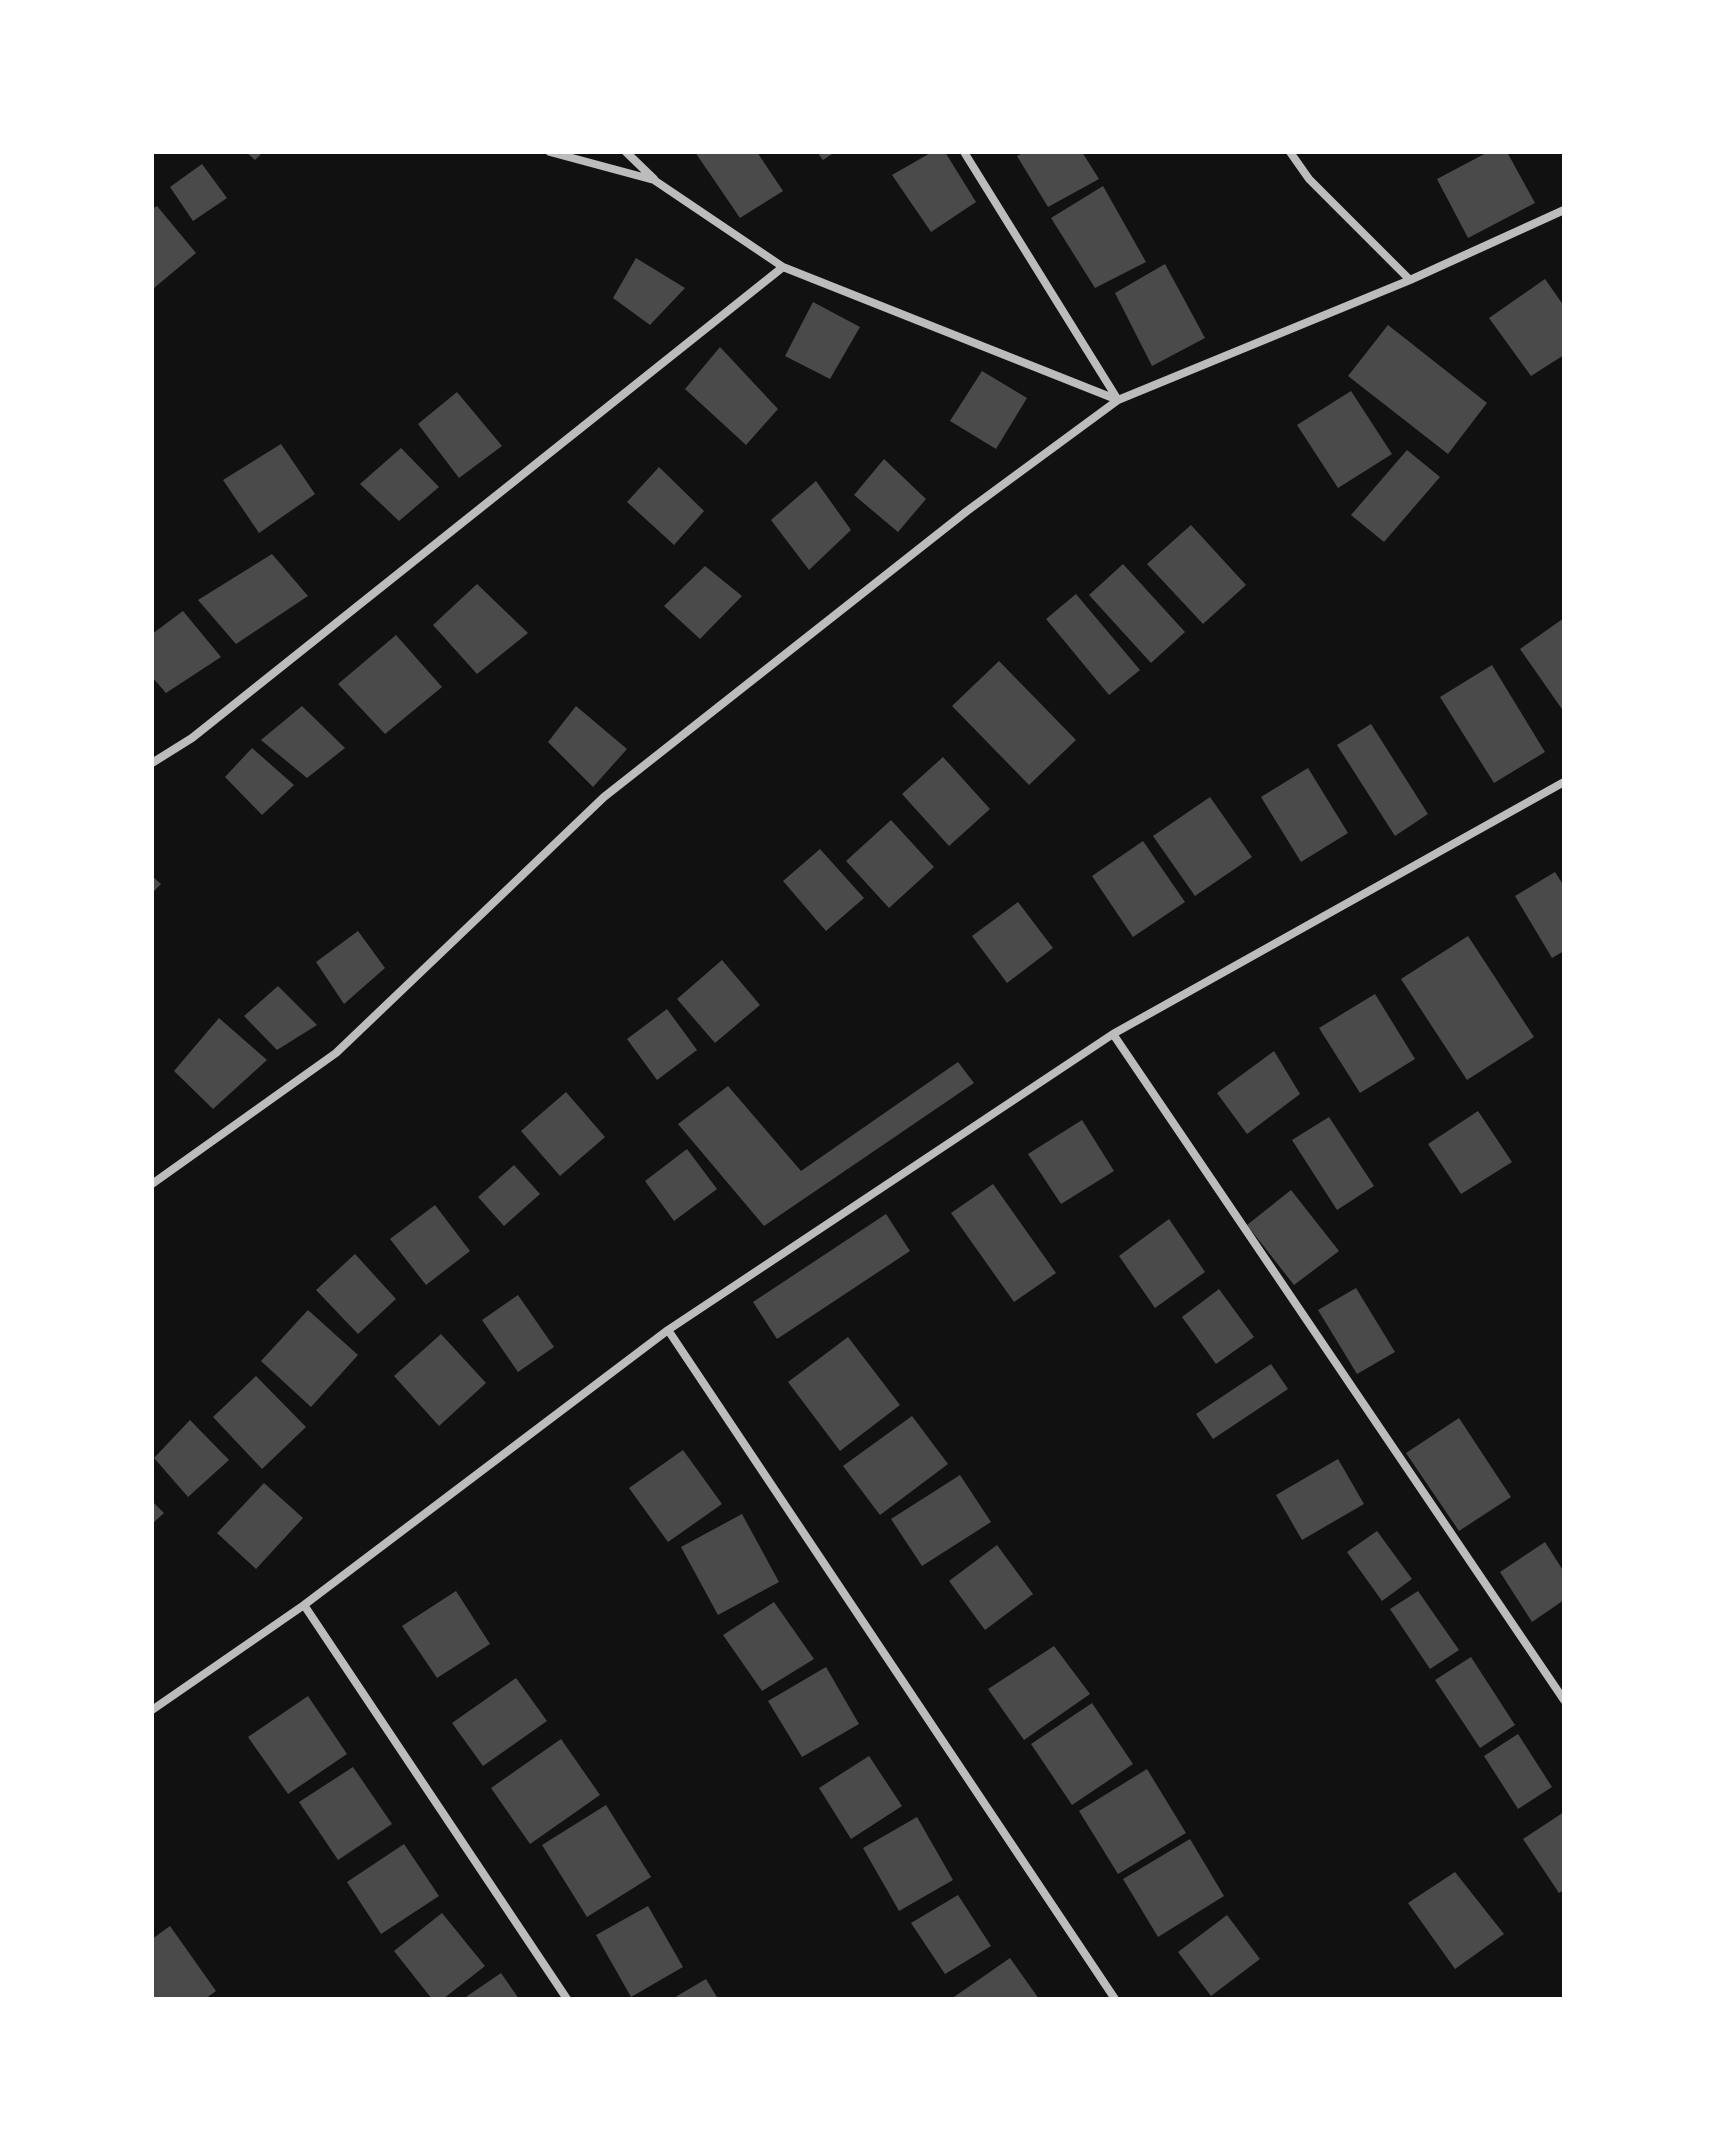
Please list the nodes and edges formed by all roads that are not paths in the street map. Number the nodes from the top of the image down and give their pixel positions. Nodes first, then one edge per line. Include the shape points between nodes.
1 (550, 152) edge
2 (626, 152) edge
3 (964, 152) edge
4 (1290, 152) edge
5 (654, 180) junction
6 (1564, 210) edge
7 (783, 267) junction
8 (1410, 280) junction
9 (1118, 400) junction
10 (152, 763) edge
11 (1564, 783) edge
12 (1113, 1034) junction
13 (152, 1184) edge
14 (668, 1330) junction
15 (304, 1605) junction
16 (1564, 1700) edge
17 (152, 1710) edge
18 (567, 1999) edge
19 (1115, 1999) edge

1 - 5 street
2 - 5 street
3 - 9 street
4 - 8 street via 1309,179
5 - 7 street
6 - 8 street
7 - 9 street
7 - 10 street via 192,738
8 - 9 street
9 - 13 street via 967,511 604,797 336,1053
11 - 12 street
12 - 14 street
12 - 16 street
14 - 15 street
14 - 19 street
15 - 17 street
15 - 18 street

